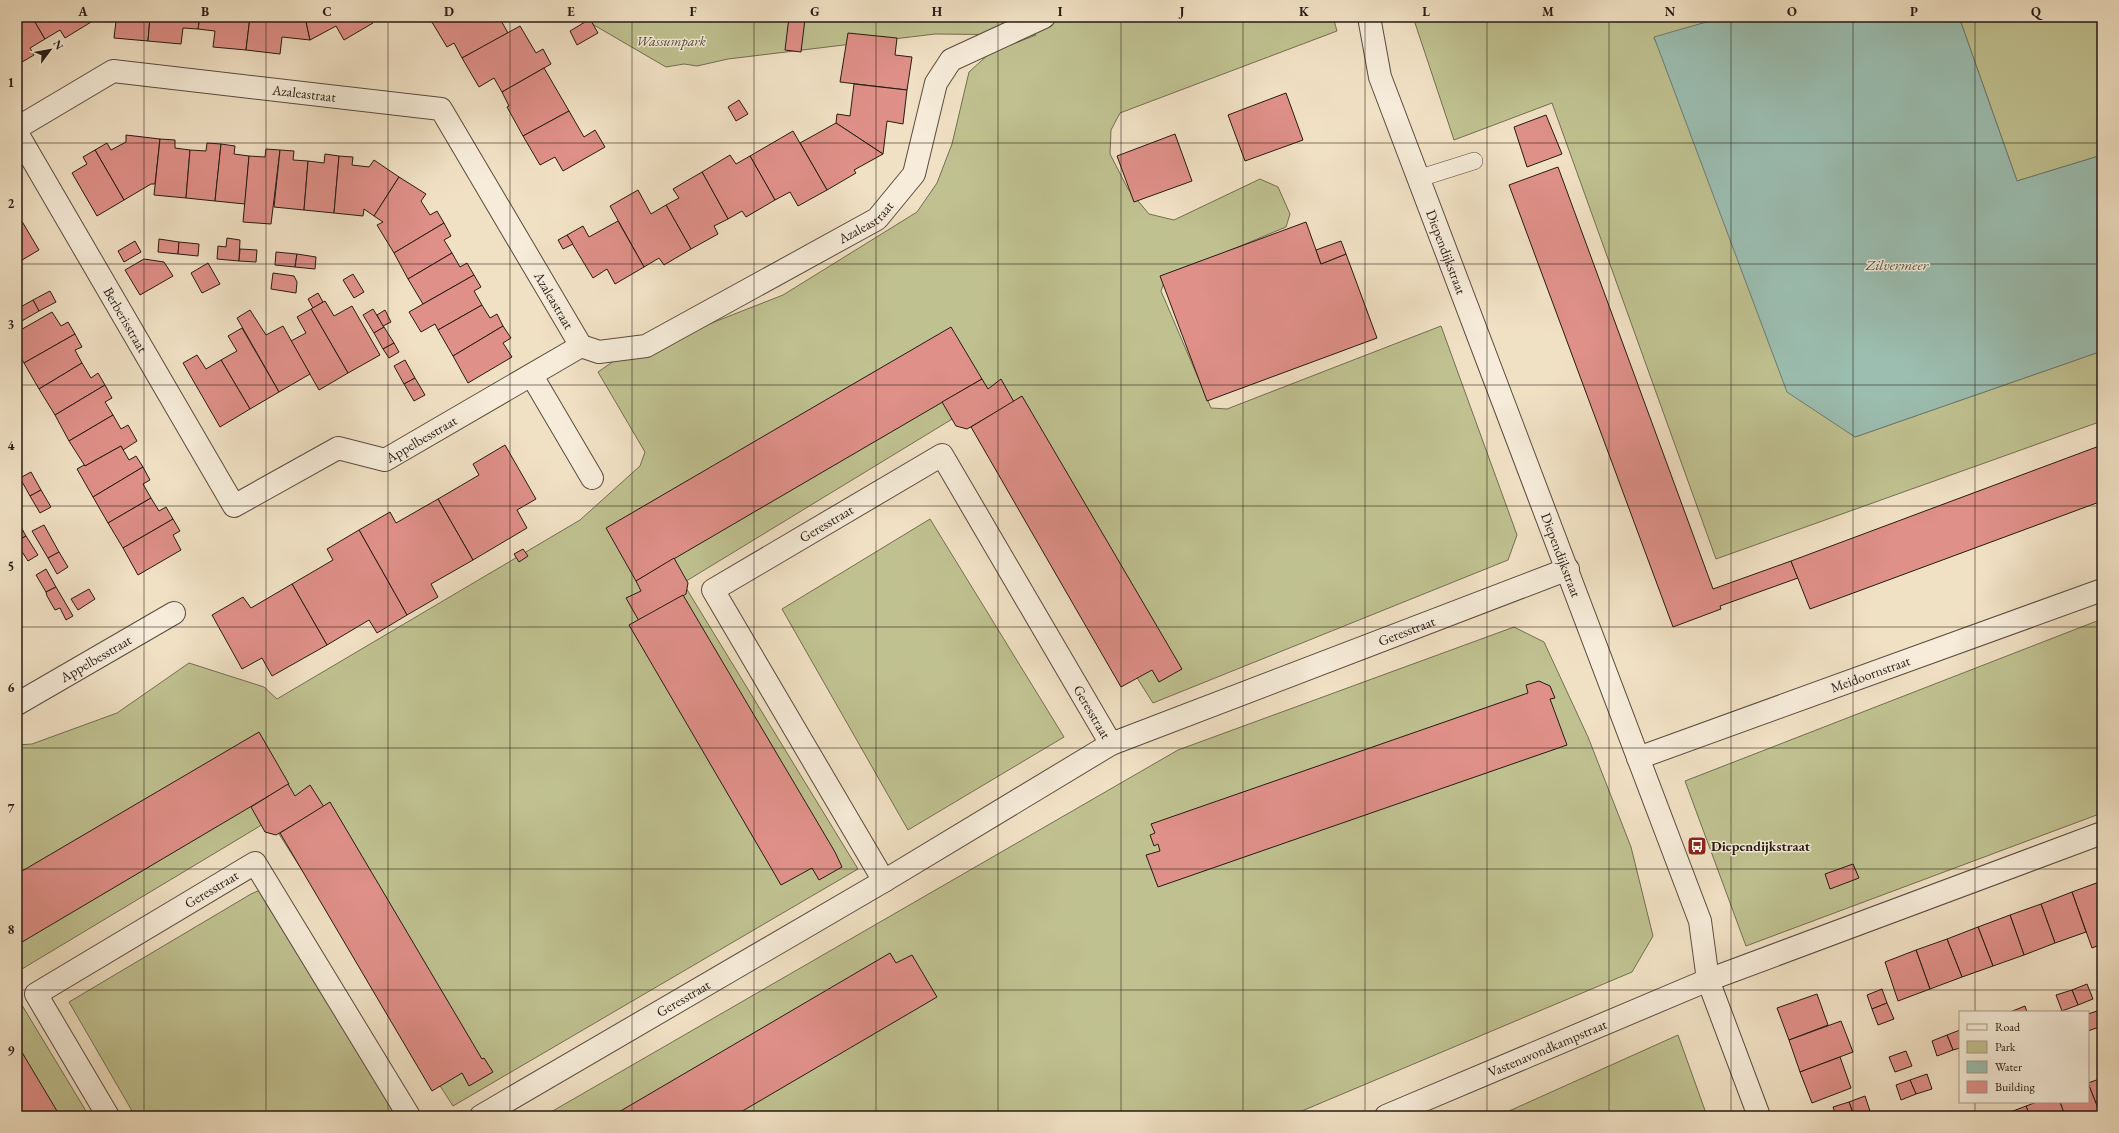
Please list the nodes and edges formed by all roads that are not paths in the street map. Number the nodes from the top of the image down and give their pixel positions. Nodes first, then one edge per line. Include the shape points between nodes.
1 (1044, 17) edge
2 (1369, 17) edge
3 (17, 128) edge
4 (17, 133) edge
5 (1474, 161) dead end
6 (1417, 179) junction
7 (581, 346) junction
8 (532, 376) junction
9 (592, 478) dead end
10 (234, 506) joint
11 (1568, 570) junction
12 (2102, 590) edge
13 (174, 613) dead end
14 (17, 704) edge
15 (1111, 744) junction
16 (1638, 758) junction
17 (2102, 833) edge
18 (884, 881) junction
19 (1708, 980) junction
20 (1398, 1114) edge
21 (108, 1116) edge
22 (409, 1116) edge
23 (481, 1116) edge
24 (1759, 1116) edge

1 - 7 street, Azaleastraat via 951,60 936,83 914,174 877,219 646,346 599,352
2 - 6 street, Diependijkstraat via 1380,77
3 - 7 street, Azaleastraat via 112,71 441,109
4 - 10 street, Berberisstraat
5 - 6 lane
6 - 11 street, Diependijkstraat
7 - 8 street, Appelbesstraat
8 - 9 street
8 - 10 street, Appelbesstraat via 385,460 338,448
11 - 15 street, Geresstraat
11 - 16 street, Diependijkstraat
12 - 16 street, Meidoornstraat
13 - 14 street, Appelbesstraat
15 - 18 street, Geresstraat
15 - 18 street, Geresstraat via 942,455 713,590
16 - 19 street, Diependijkstraat via 1700,921
17 - 19 street
18 - 23 street, Geresstraat
19 - 20 street, Vastenavondkampstraat
19 - 24 street, Diependijkstraat
21 - 22 street, Geresstraat via 36,994 255,863

